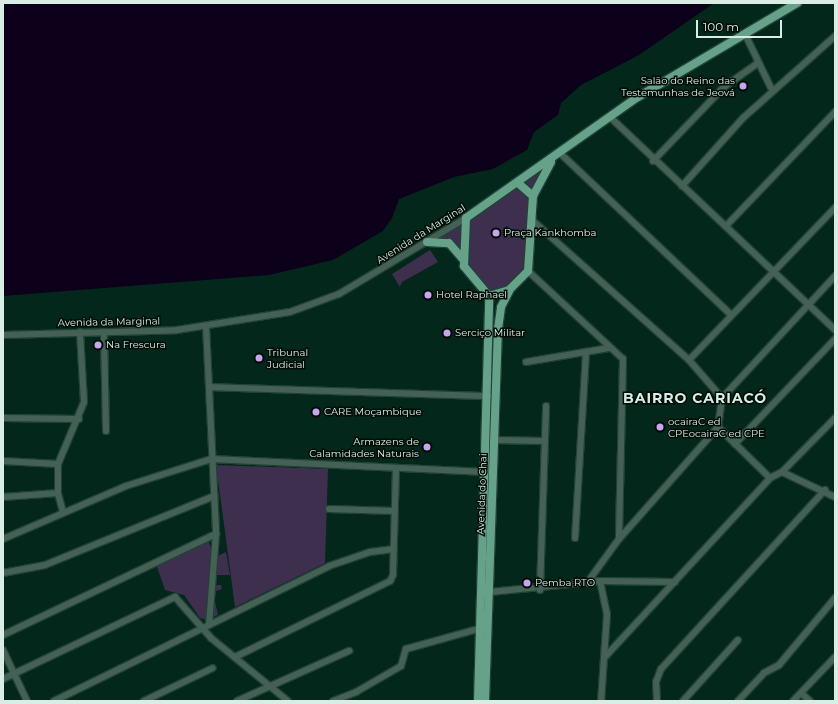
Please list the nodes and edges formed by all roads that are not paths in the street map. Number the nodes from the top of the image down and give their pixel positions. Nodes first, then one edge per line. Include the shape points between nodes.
1 (797, 3) edge
2 (745, 34) junction
3 (835, 36) edge
4 (758, 63) junction
5 (772, 90) junction
6 (835, 112) edge
7 (610, 117) junction
8 (561, 154) junction
9 (654, 160) junction
10 (551, 162) junction
11 (518, 183) junction
12 (682, 186) junction
13 (533, 196) junction
14 (835, 208) edge
15 (466, 218) junction
16 (532, 220) junction
17 (726, 226) junction
18 (426, 242) junction
19 (463, 259) junction
20 (774, 270) junction
21 (528, 271) junction
22 (835, 276) edge
23 (510, 290) junction
24 (489, 296) junction
25 (808, 304) junction
26 (731, 315) junction
27 (206, 326) junction
28 (835, 330) edge
29 (80, 332) junction
30 (104, 334) junction
31 (3, 335) edge
32 (835, 339) edge
33 (609, 348) junction
34 (586, 352) junction
35 (689, 360) junction
36 (526, 362) dead end
37 (210, 387) junction
38 (488, 396) junction
39 (722, 398) junction
40 (546, 406) dead end
41 (3, 418) edge
42 (79, 418) junction
43 (835, 418) edge
44 (718, 427) junction
45 (106, 431) dead end
46 (494, 440) junction
47 (545, 441) junction
48 (735, 444) junction
49 (211, 459) junction
50 (3, 461) edge
51 (58, 464) junction
52 (396, 469) junction
53 (486, 472) junction
54 (782, 472) junction
55 (770, 478) junction
56 (825, 490) junction
57 (58, 493) junction
58 (214, 496) junction
59 (3, 497) edge
60 (835, 497) edge
61 (329, 509) dead end
62 (395, 511) junction
63 (63, 512) junction
64 (216, 534) junction
65 (575, 538) dead end
66 (3, 539) edge
67 (618, 539) junction
68 (394, 549) junction
69 (3, 573) edge
70 (600, 581) junction
71 (675, 582) junction
72 (587, 583) junction
73 (540, 590) junction
74 (490, 592) junction
75 (835, 598) edge
76 (209, 625) junction
77 (201, 628) junction
78 (481, 628) junction
79 (3, 635) edge
80 (738, 640) dead end
81 (3, 650) edge
82 (349, 651) dead end
83 (235, 657) junction
84 (605, 657) junction
85 (835, 657) edge
86 (213, 668) dead end
87 (14, 673) junction
88 (3, 679) edge
89 (271, 685) junction
90 (801, 693) junction
91 (27, 701) edge
92 (54, 701) edge
93 (144, 701) edge
94 (236, 701) edge
95 (288, 701) edge
96 (333, 701) edge
97 (478, 701) edge
98 (485, 701) edge
99 (601, 701) edge
100 (657, 701) edge
101 (683, 701) edge
102 (738, 701) edge
103 (793, 701) edge
104 (810, 701) edge

1 - 2 main road, Avenida da Marginal
2 - 4 street
2 - 7 main road, Avenida da Marginal
3 - 5 street
4 - 5 street
4 - 9 street via 724,87
5 - 12 street
6 - 17 street
7 - 8 main road, Avenida da Marginal
7 - 9 street
8 - 10 main road, Avenida da Marginal
8 - 26 street
9 - 12 street
10 - 11 main road, Avenida da Marginal
10 - 13 main road
11 - 13 main road
11 - 15 main road, Avenida da Marginal
12 - 17 street
13 - 16 main road
14 - 20 street
15 - 18 street, Avenida da Marginal
15 - 19 main road
16 - 21 main road
16 - 35 street
17 - 20 street
18 - 19 main road via 449,243
18 - 27 street, Avenida da Marginal via 339,294 315,305
19 - 24 main road via 466,272
20 - 25 street
20 - 26 street
21 - 23 main road, Avenida do Chai
21 - 33 street
22 - 25 street
23 - 24 main road
23 - 46 main road, Avenida do Chai via 499,318
24 - 38 main road, Avenida do Chai
25 - 28 street
25 - 39 street
26 - 35 street
27 - 30 street, Avenida da Marginal
27 - 37 street
29 - 30 street, Avenida da Marginal
29 - 31 street, Avenida da Marginal
29 - 42 street via 85,393
30 - 45 street
32 - 48 street
33 - 34 street
33 - 67 street via 620,356 624,366
34 - 36 street
34 - 65 street
35 - 39 street
37 - 38 street
37 - 49 street
38 - 53 main road, Avenida do Chai
39 - 44 street
40 - 47 street
41 - 42 street
42 - 51 street
43 - 54 street
44 - 48 street
44 - 67 street
46 - 47 street
46 - 74 main road, Avenida do Chai
47 - 73 street
48 - 55 street
49 - 52 street
49 - 58 street
49 - 63 street via 126,486
50 - 51 street
51 - 57 street
52 - 53 street
52 - 62 street
53 - 78 main road, Avenida do Chai
54 - 55 street
54 - 56 street
55 - 71 street
56 - 60 street
56 - 100 street via 661,669 656,682
57 - 59 street
57 - 63 street
58 - 64 street
58 - 69 street via 45,565
61 - 62 street
62 - 68 street
63 - 66 street
64 - 76 street
64 - 79 street
67 - 72 street
68 - 76 street via 370,552 329,566
68 - 83 street via 393,575 388,583
70 - 71 street
70 - 72 street
70 - 84 street via 607,614
71 - 84 street
72 - 73 street
73 - 74 street
74 - 98 main road, Avenida do Chai
75 - 102 street via 779,665 764,673
76 - 77 street
77 - 83 street
77 - 87 street via 178,598 172,597
77 - 92 street
78 - 96 street via 406,649 400,666 356,692
78 - 97 main road, Avenida do Chai
80 - 101 street
81 - 87 street
82 - 89 street
83 - 89 street
84 - 99 street
85 - 90 street
86 - 93 street
87 - 88 street
87 - 91 street
89 - 94 street
89 - 95 street
90 - 103 street
90 - 104 street

